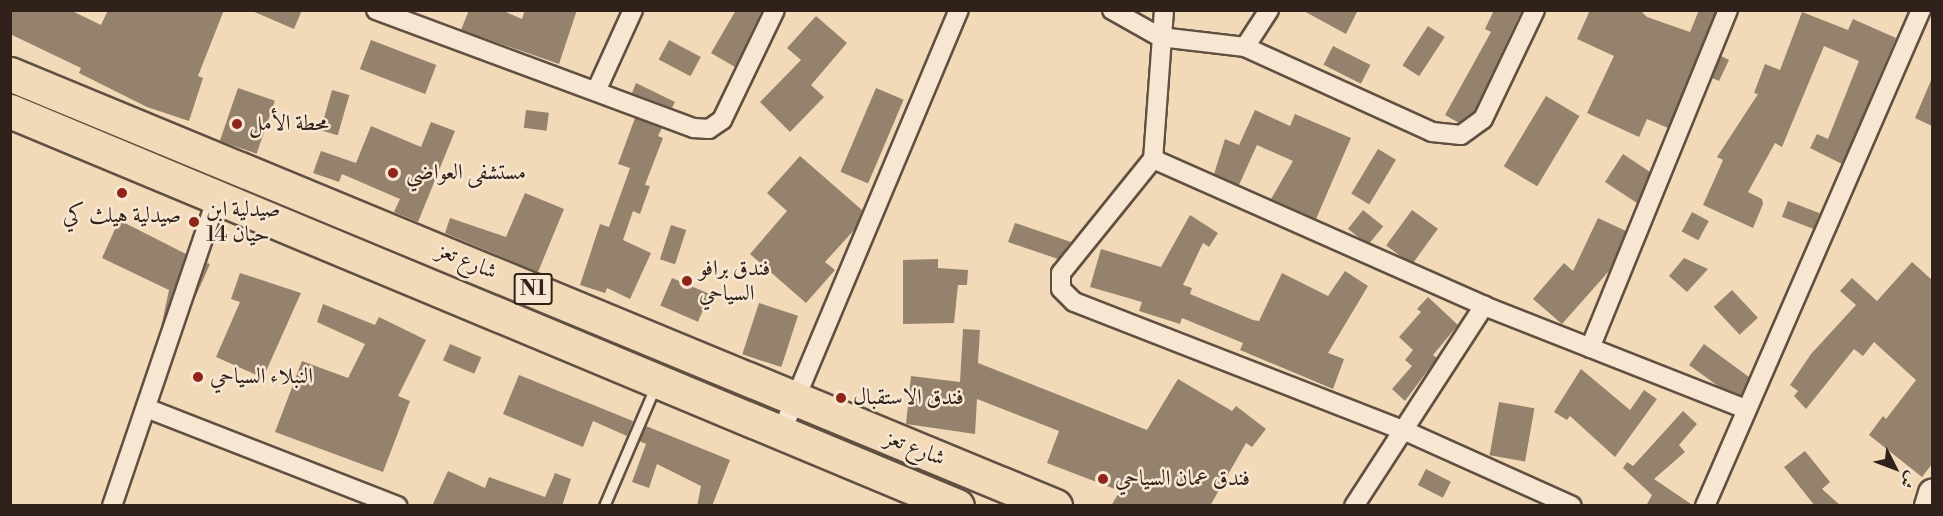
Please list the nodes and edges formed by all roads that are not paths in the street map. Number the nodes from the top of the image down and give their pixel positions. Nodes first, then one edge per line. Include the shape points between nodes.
1 (376, 10) edge
2 (633, 10) edge
3 (776, 10) edge
4 (959, 10) edge
5 (1112, 10) edge
6 (1164, 10) edge
7 (1269, 10) edge
8 (1535, 10) edge
9 (1728, 10) edge
10 (1921, 10) edge
11 (1160, 37) junction
12 (1245, 47) junction
13 (10, 74) edge
14 (597, 89) junction
15 (10, 111) edge
16 (1153, 159) junction
17 (218, 195) junction
18 (1484, 306) junction
19 (1590, 348) junction
20 (657, 382) junction
21 (798, 399) junction
22 (146, 408) junction
23 (1746, 409) junction
24 (1403, 430) junction
25 (781, 434) junction
26 (1932, 493) edge
27 (112, 506) edge
28 (398, 506) edge
29 (604, 506) edge
30 (957, 506) edge
31 (1055, 506) edge
32 (1354, 506) edge
33 (1572, 506) edge
34 (1706, 506) edge
35 (1928, 506) edge

1 - 14 street
2 - 14 street
3 - 14 street via 722,120 709,129 694,128
4 - 21 street
5 - 11 street
6 - 11 street
7 - 12 street
8 - 12 street via 1483,119 1461,135 1432,132
9 - 19 street
10 - 23 street
11 - 12 street
11 - 16 street
13 - 21 highway, شارع تعز / N1
15 - 17 highway, شارع تعز / N1
16 - 18 street
16 - 24 street via 1060,273 1061,290 1074,302
17 - 20 highway, شارع تعز / N1
17 - 22 street
18 - 19 street
18 - 24 street
19 - 23 street
20 - 25 highway, شارع تعز / N1
20 - 29 lane
21 - 25 street
21 - 31 highway, شارع تعز / N1
22 - 27 street
22 - 28 street
23 - 34 street
24 - 32 street
24 - 33 street
25 - 30 highway, شارع تعز / N1
26 - 35 street

